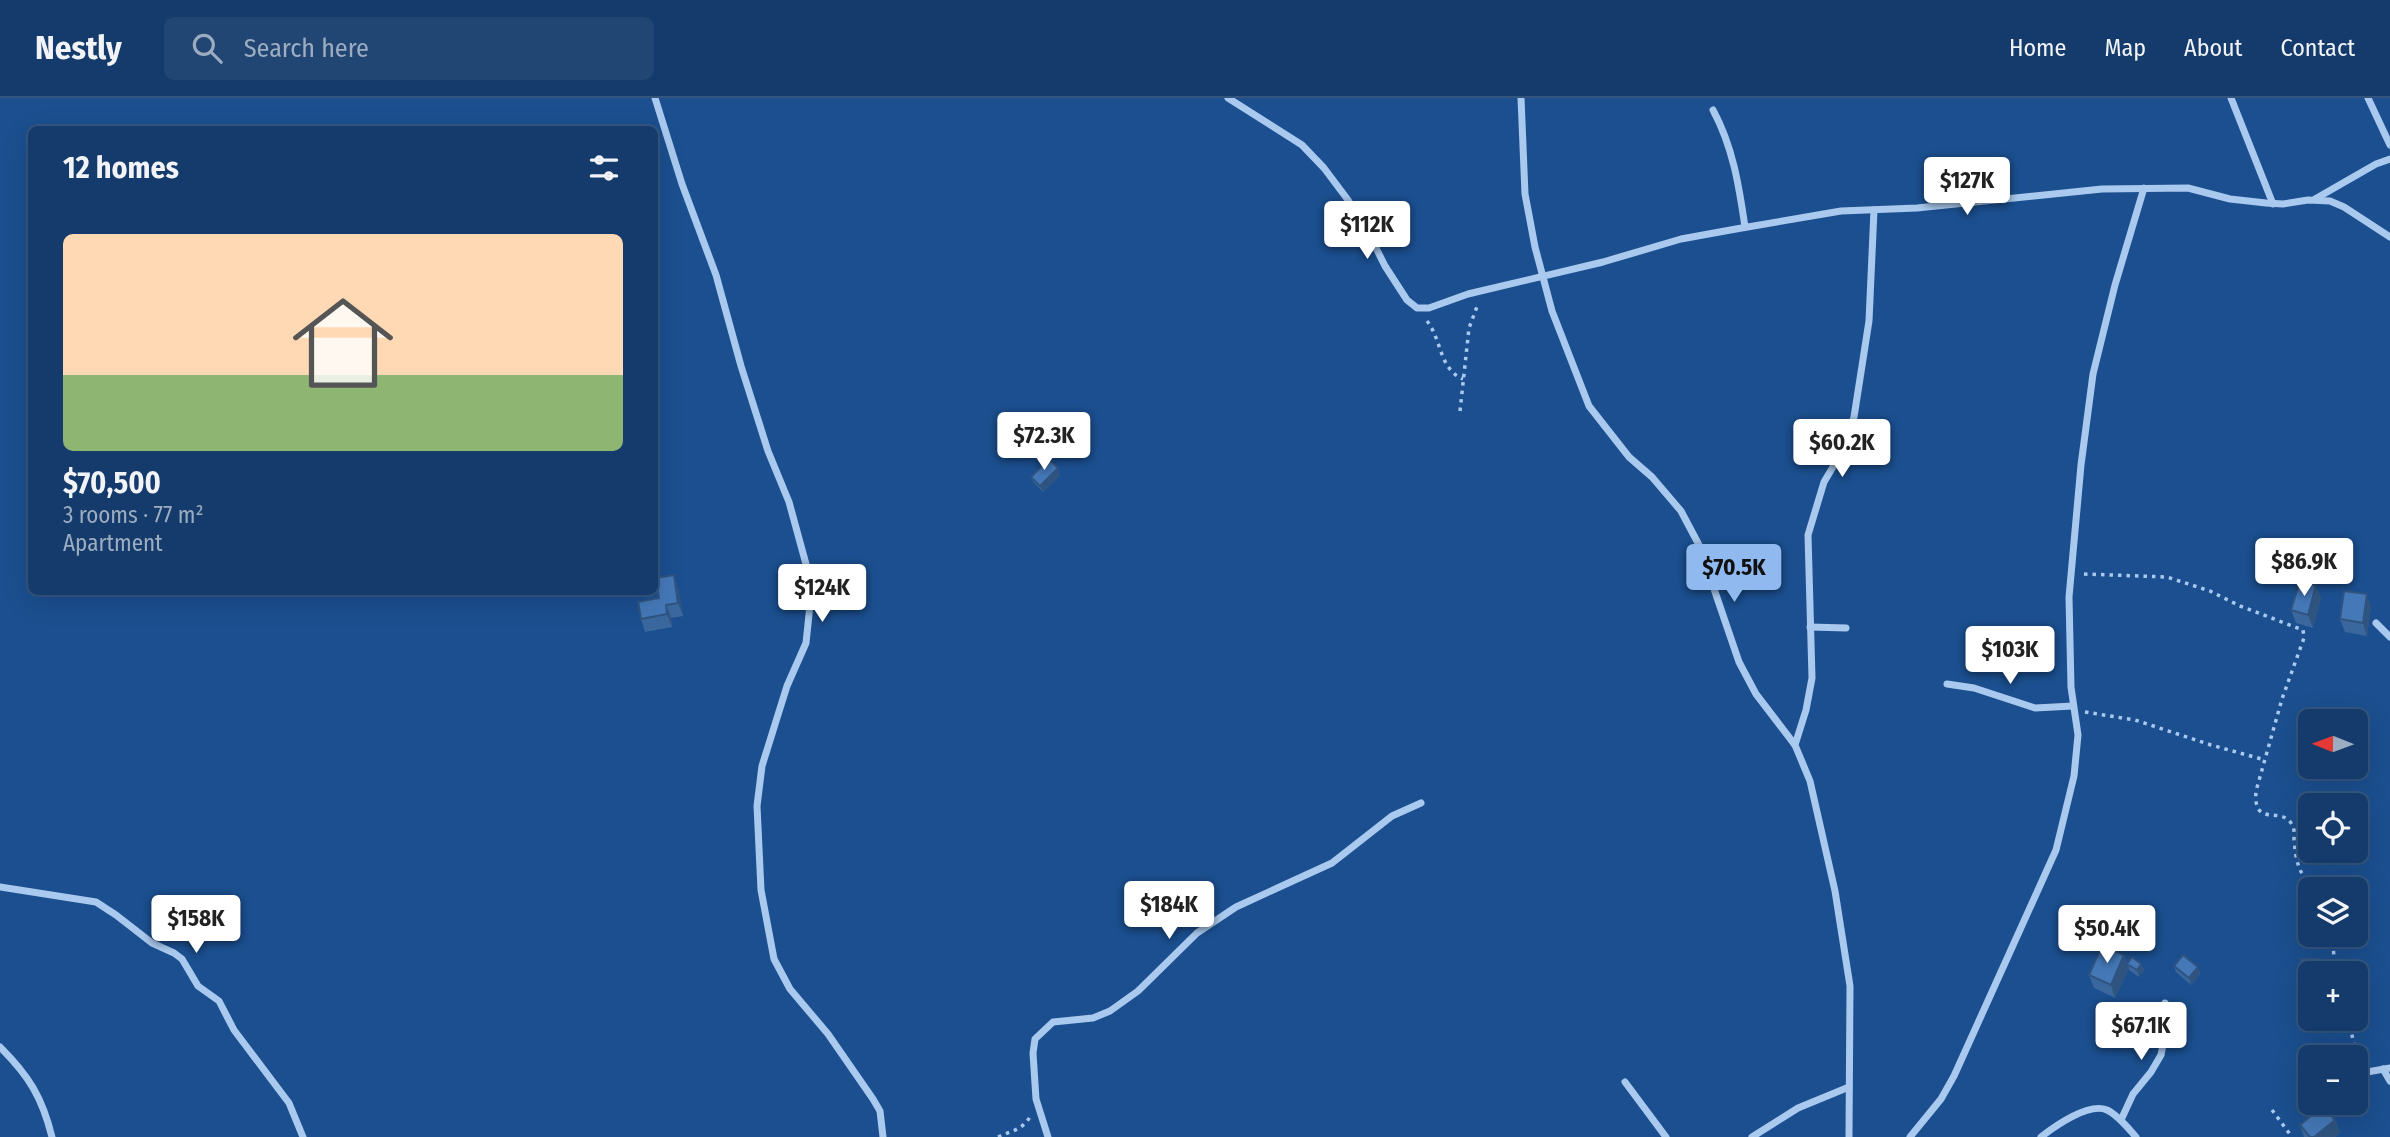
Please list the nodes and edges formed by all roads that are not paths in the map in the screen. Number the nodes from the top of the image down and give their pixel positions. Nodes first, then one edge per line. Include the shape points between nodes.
1 (656, 98) edge
2 (1228, 98) edge
3 (1521, 98) edge
4 (2231, 98) edge
5 (2368, 98) edge
6 (1713, 110) dead end
7 (2390, 145) edge
8 (2390, 159) edge
9 (2144, 188) junction
10 (2315, 199) junction
11 (2273, 204) junction
12 (1874, 209) junction
13 (1745, 228) junction
14 (2390, 237) edge
15 (1543, 276) junction
16 (2376, 623) dead end
17 (1810, 627) junction
18 (1846, 628) dead end
19 (2390, 637) edge
20 (1947, 684) dead end
21 (2074, 708) junction
22 (1795, 745) junction
23 (1421, 803) dead end
24 (0, 887) edge
25 (2165, 1003) dead end
26 (0, 1047) edge
27 (2386, 1069) edge
28 (2368, 1072) edge
29 (2390, 1081) edge
30 (1625, 1082) dead end
31 (1849, 1087) junction
32 (2121, 1120) junction
33 (52, 1137) edge
34 (303, 1137) edge
35 (883, 1137) edge
36 (1048, 1137) edge
37 (1666, 1137) edge
38 (1752, 1137) edge
39 (1850, 1137) edge
40 (1910, 1137) edge
41 (2041, 1137) edge
42 (2136, 1137) edge

1 - 35 street via 716,275 764,439 789,502 812,586 806,643 762,766 757,807 761,890 774,959 790,989 873,1099 880,1111
2 - 15 street via 1303,145 1324,168 1407,300 1416,307 1429,308
3 - 15 street via 1525,194
4 - 11 street
5 - 7 street
6 - 13 street via 1737,173
8 - 10 street
9 - 11 street via 2188,188
9 - 12 street
9 - 21 street via 2093,374 2071,575
10 - 11 street
10 - 14 street via 2338,204
12 - 13 street
12 - 17 street via 1869,321 1854,417 1843,450 1824,482 1808,535
13 - 15 street via 1681,239
15 - 22 street via 1589,405 1629,457 1681,511 1699,545 1739,662 1756,694
16 - 19 street
17 - 18 street
17 - 22 street via 1812,678
20 - 21 street via 2035,708
21 - 40 street via 2078,736 2074,776 2056,850 1954,1076
22 - 31 street via 1810,781 1846,960
23 - 36 street via 1392,816 1332,863 1236,907 1197,933 1138,991 1110,1011 1093,1018 1053,1022 1035,1039 1033,1053 1037,1102
24 - 34 street via 96,902 182,959 198,986 219,1001 234,1030 289,1103
25 - 32 street via 2161,1055
26 - 33 street via 39,1096
27 - 28 street
27 - 29 street
30 - 37 street
31 - 38 street via 1798,1108
31 - 39 street
32 - 41 street via 2096,1108 2077,1114
32 - 42 street

